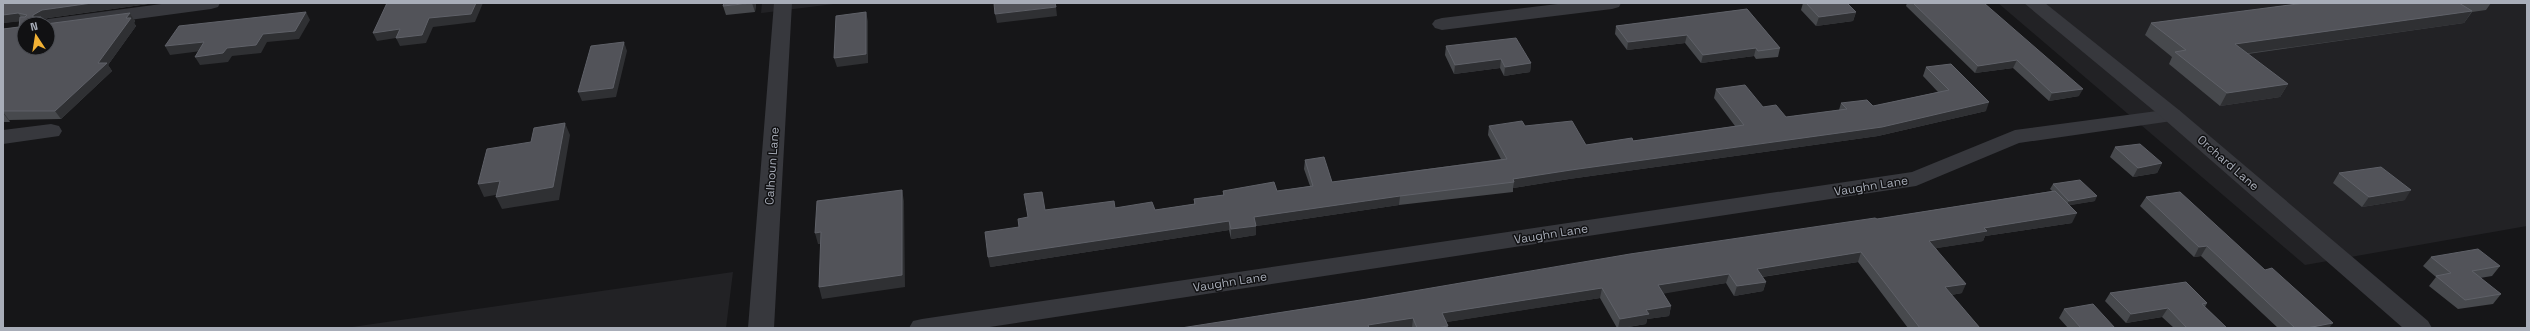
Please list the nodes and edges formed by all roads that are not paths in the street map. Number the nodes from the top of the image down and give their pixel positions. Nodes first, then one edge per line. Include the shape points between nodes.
1 (211, 3) edge
2 (783, 3) edge
3 (1612, 3) edge
4 (2033, 3) edge
5 (184, 5) edge
6 (56, 24) edge
7 (1442, 24) dead end
8 (2172, 115) junction
9 (51, 131) dead end
10 (3, 136) edge
11 (761, 328) edge
12 (922, 328) edge
13 (2418, 328) edge

1 - 5 street
2 - 11 street, Calhoun Lane
3 - 7 street
4 - 8 street, Orchard Lane
5 - 6 street
8 - 12 street, Vaughn Lane via 2015,137 1916,179
8 - 13 street, Orchard Lane
9 - 10 street

